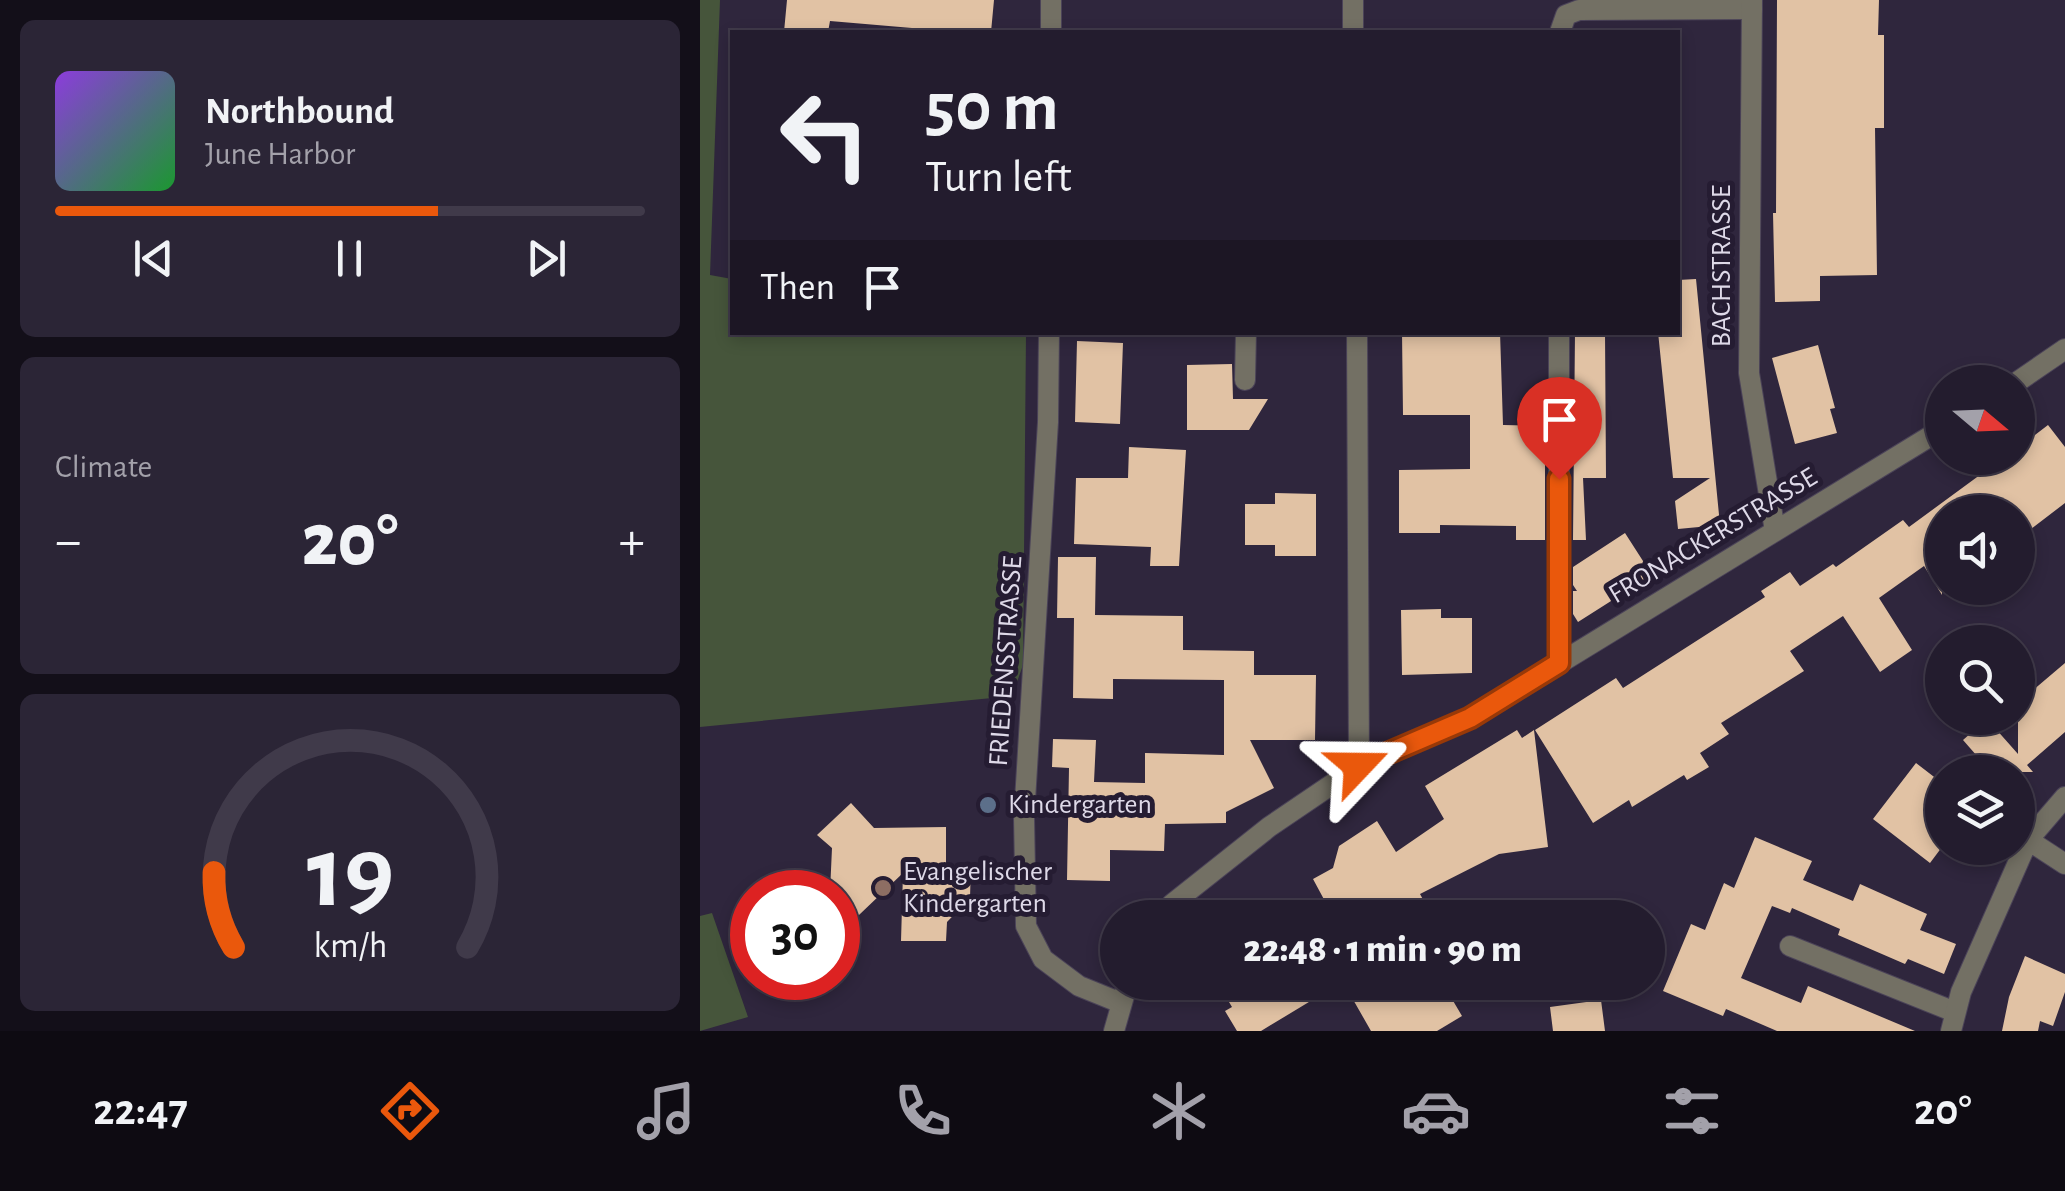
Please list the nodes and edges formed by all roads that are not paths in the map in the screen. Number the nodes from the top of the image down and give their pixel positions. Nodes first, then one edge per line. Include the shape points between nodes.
1 (1051, 0) edge
2 (1352, 0) edge
3 (1752, 4) edge
4 (1051, 30) edge
5 (1354, 30) edge
6 (1561, 30) edge
7 (1049, 335) edge
8 (1246, 335) edge
9 (1357, 335) edge
10 (1559, 335) edge
11 (2065, 348) edge
12 (2035, 369) edge
13 (1245, 380) dead end
14 (1925, 440) edge
15 (1775, 530) junction
16 (1559, 663) junction
17 (1358, 766) junction
18 (2065, 797) edge
19 (2035, 832) edge
20 (2035, 845) edge
21 (2065, 864) edge
22 (2017, 865) edge
23 (1177, 900) edge
24 (1790, 946) dead end
25 (1122, 1000) edge
26 (1121, 1004) junction
27 (1953, 1022) edge
28 (1114, 1031) edge

1 - 4 street
2 - 5 street
3 - 6 street via 1579,10 1566,16
3 - 15 street, BACHSTRASSE via 1749,373
7 - 26 street, FRIEDENSSTRASSE via 1024,817 1026,926 1042,959 1079,986
8 - 13 street
9 - 17 street
10 - 16 street
11 - 12 street
14 - 15 street, FRONACKERSTRASSE
15 - 16 street, FRONACKERSTRASSE
16 - 17 street, FRONACKERSTRASSE via 1470,718
17 - 23 street, FRONACKERSTRASSE
18 - 19 street
20 - 21 street
22 - 27 street
24 - 27 street
25 - 26 street
26 - 28 street

